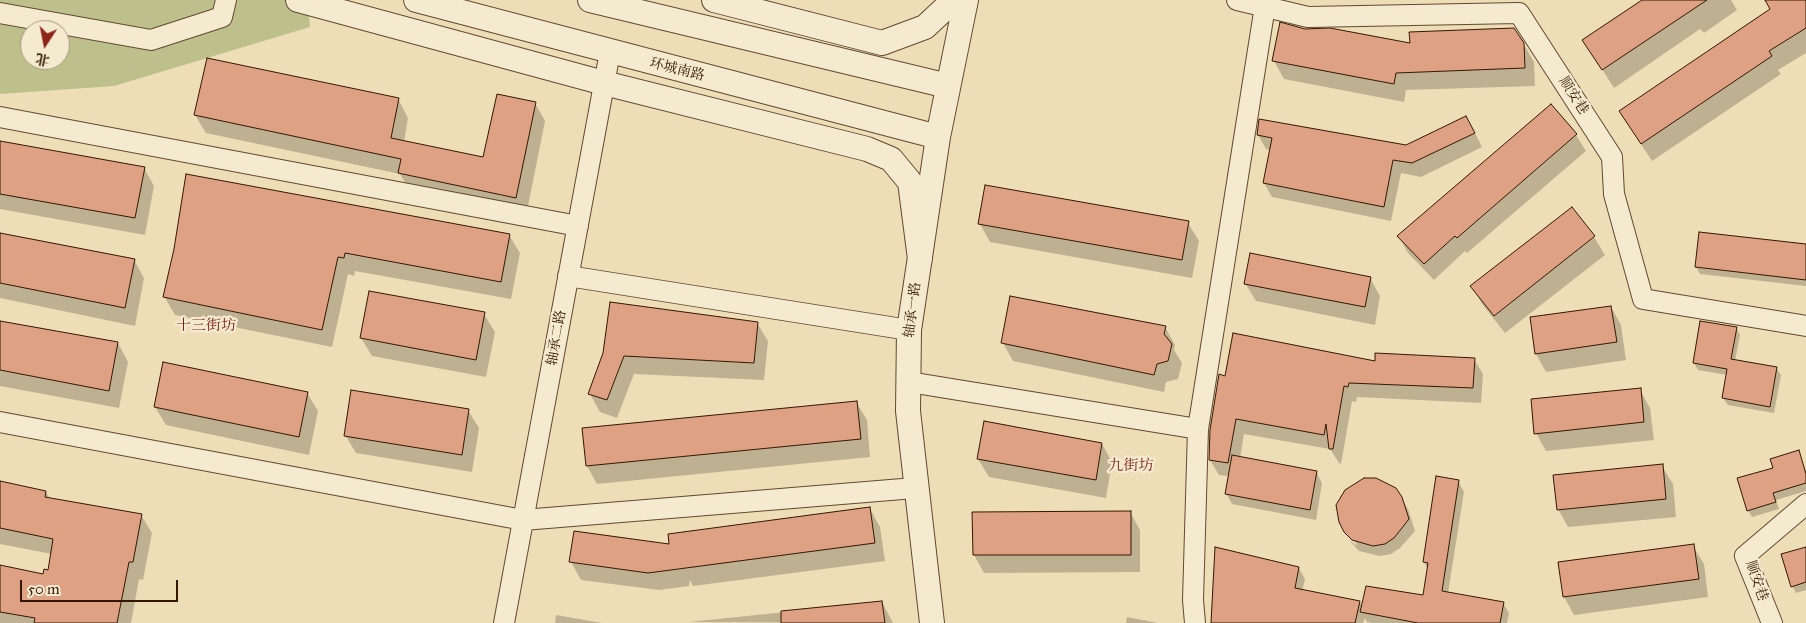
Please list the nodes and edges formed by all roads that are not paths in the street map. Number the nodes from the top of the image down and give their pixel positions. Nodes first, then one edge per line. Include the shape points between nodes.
1 (226, 0) edge
2 (298, 0) edge
3 (416, 0) edge
4 (590, 0) edge
5 (714, 0) edge
6 (954, 0) edge
7 (966, 0) edge
8 (1238, 0) edge
9 (620, 4) edge
10 (1265, 6) junction
11 (0, 14) edge
12 (610, 52) junction
13 (604, 82) junction
14 (948, 86) junction
15 (0, 116) edge
16 (938, 137) junction
17 (578, 226) junction
18 (920, 258) junction
19 (568, 276) junction
20 (1806, 326) edge
21 (909, 330) junction
22 (909, 382) junction
23 (0, 422) edge
24 (1198, 429) junction
25 (915, 488) junction
26 (1806, 504) edge
27 (523, 520) junction
28 (504, 623) edge
29 (932, 623) edge
30 (1195, 623) edge
31 (1772, 623) edge

1 - 11 street via 222,17 151,40
2 - 13 street
3 - 12 street, 环城南路
4 - 9 street
5 - 6 street via 882,43 925,27
7 - 14 street, 轴承一路
8 - 10 street, 顺安巷
9 - 14 street
10 - 20 street, 顺安巷 via 1308,17 1519,13 1612,157 1614,194 1644,299
10 - 24 street
12 - 13 street, 轴承二路
12 - 16 street, 环城南路
13 - 17 street, 轴承二路
13 - 18 street via 866,149 891,159 910,182
14 - 16 street, 轴承一路
15 - 17 street
16 - 18 street, 轴承一路
17 - 19 street, 轴承二路
18 - 21 street, 轴承一路
19 - 21 street
19 - 27 street, 轴承二路
21 - 22 street, 轴承一路
22 - 24 street
22 - 25 street, 轴承一路 via 908,411
23 - 27 street
24 - 30 street
25 - 27 street
25 - 29 street, 轴承一路
26 - 31 street, 顺安巷 via 1745,556
27 - 28 street, 轴承二路

